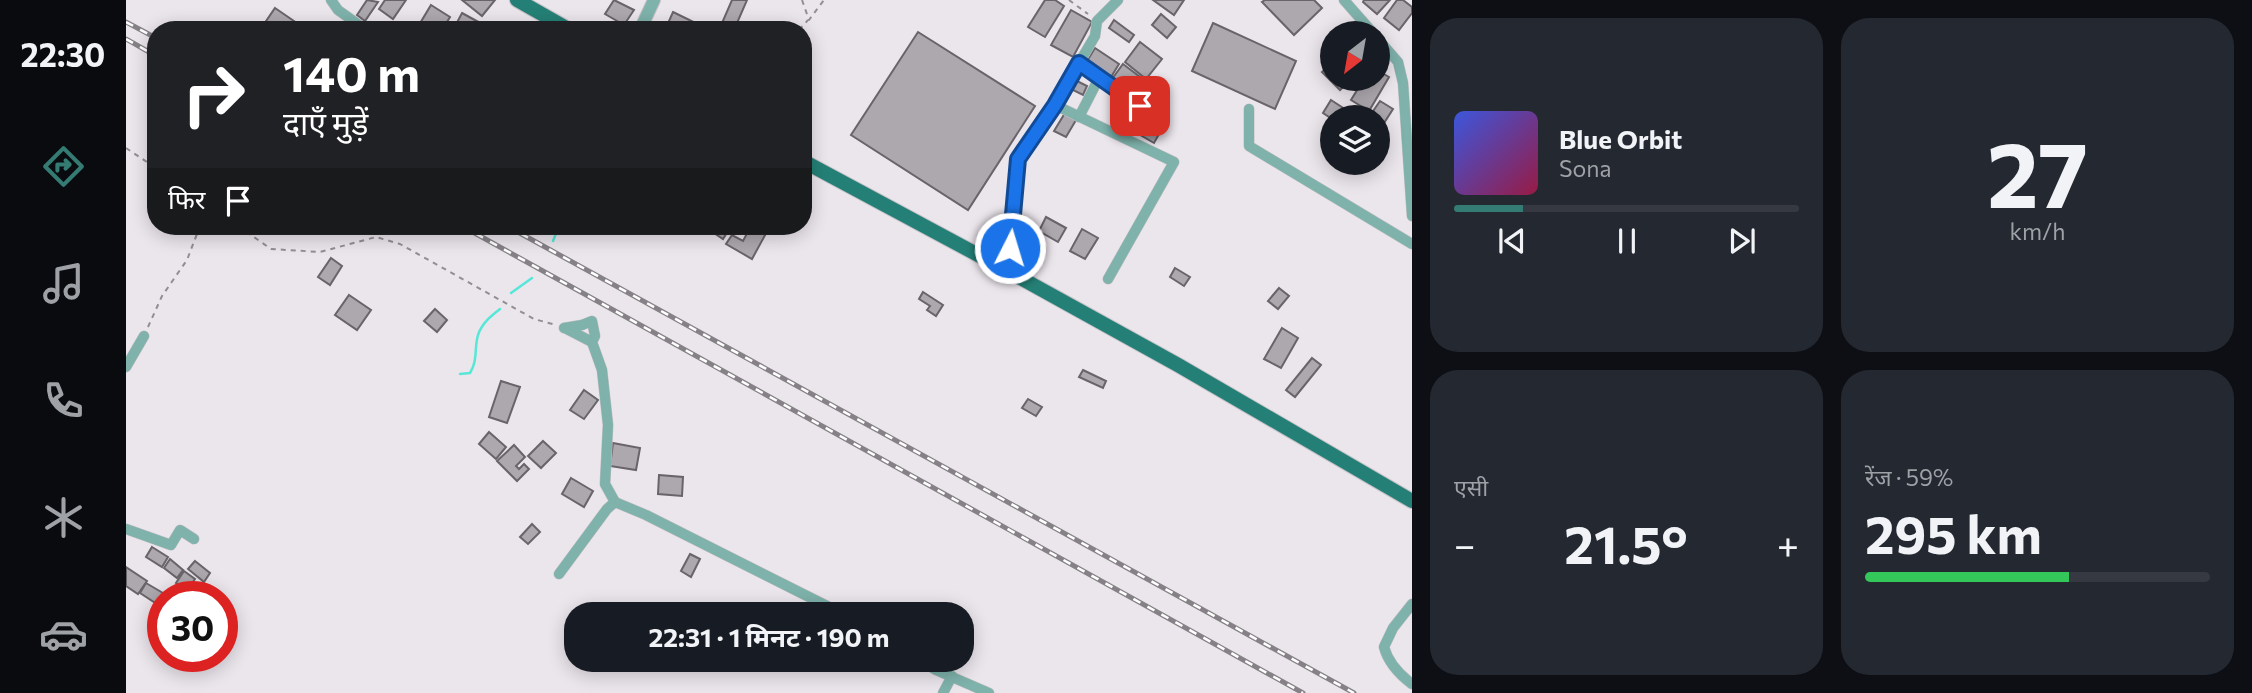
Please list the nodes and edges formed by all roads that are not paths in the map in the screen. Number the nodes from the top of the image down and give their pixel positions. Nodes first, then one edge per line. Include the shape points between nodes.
1 (331, 0) edge
2 (517, 0) edge
3 (654, 0) edge
4 (1118, 0) edge
5 (1343, 0) edge
6 (353, 21) edge
7 (554, 21) edge
8 (644, 21) edge
9 (1362, 21) edge
10 (1390, 53) edge
11 (1079, 63) junction
12 (1100, 76) junction
13 (1408, 84) edge
14 (1055, 105) junction
15 (1140, 106) dead end
16 (1249, 109) dead end
17 (1079, 117) junction
18 (812, 166) edge
19 (1412, 216) edge
20 (1409, 239) edge
21 (1009, 271) junction
22 (1108, 279) dead end
23 (144, 336) road end
24 (592, 342) junction
25 (126, 367) edge
26 (1412, 501) edge
27 (615, 502) junction
28 (126, 529) edge
29 (194, 539) dead end
30 (559, 574) dead end
31 (820, 602) edge
32 (1412, 604) edge
33 (941, 672) edge
34 (952, 676) junction
35 (1412, 684) edge
36 (943, 693) edge
37 (989, 693) edge

1 - 6 street
2 - 7 main road
3 - 8 street
4 - 11 street via 1097,21 1095,36
5 - 9 street
10 - 13 street
11 - 12 street
11 - 14 street
12 - 15 street
12 - 17 street
13 - 19 street
14 - 17 street
14 - 21 street via 1018,159
16 - 20 street via 1249,146
17 - 22 street via 1174,162
18 - 21 main road
21 - 26 main road
23 - 25 street
24 - 24 street via 564,328 592,321
24 - 27 street via 602,370 608,425 605,484
27 - 30 street
27 - 31 street
28 - 29 street via 171,545 180,530
32 - 35 street via 1384,647
33 - 34 street
34 - 36 street
34 - 37 street

